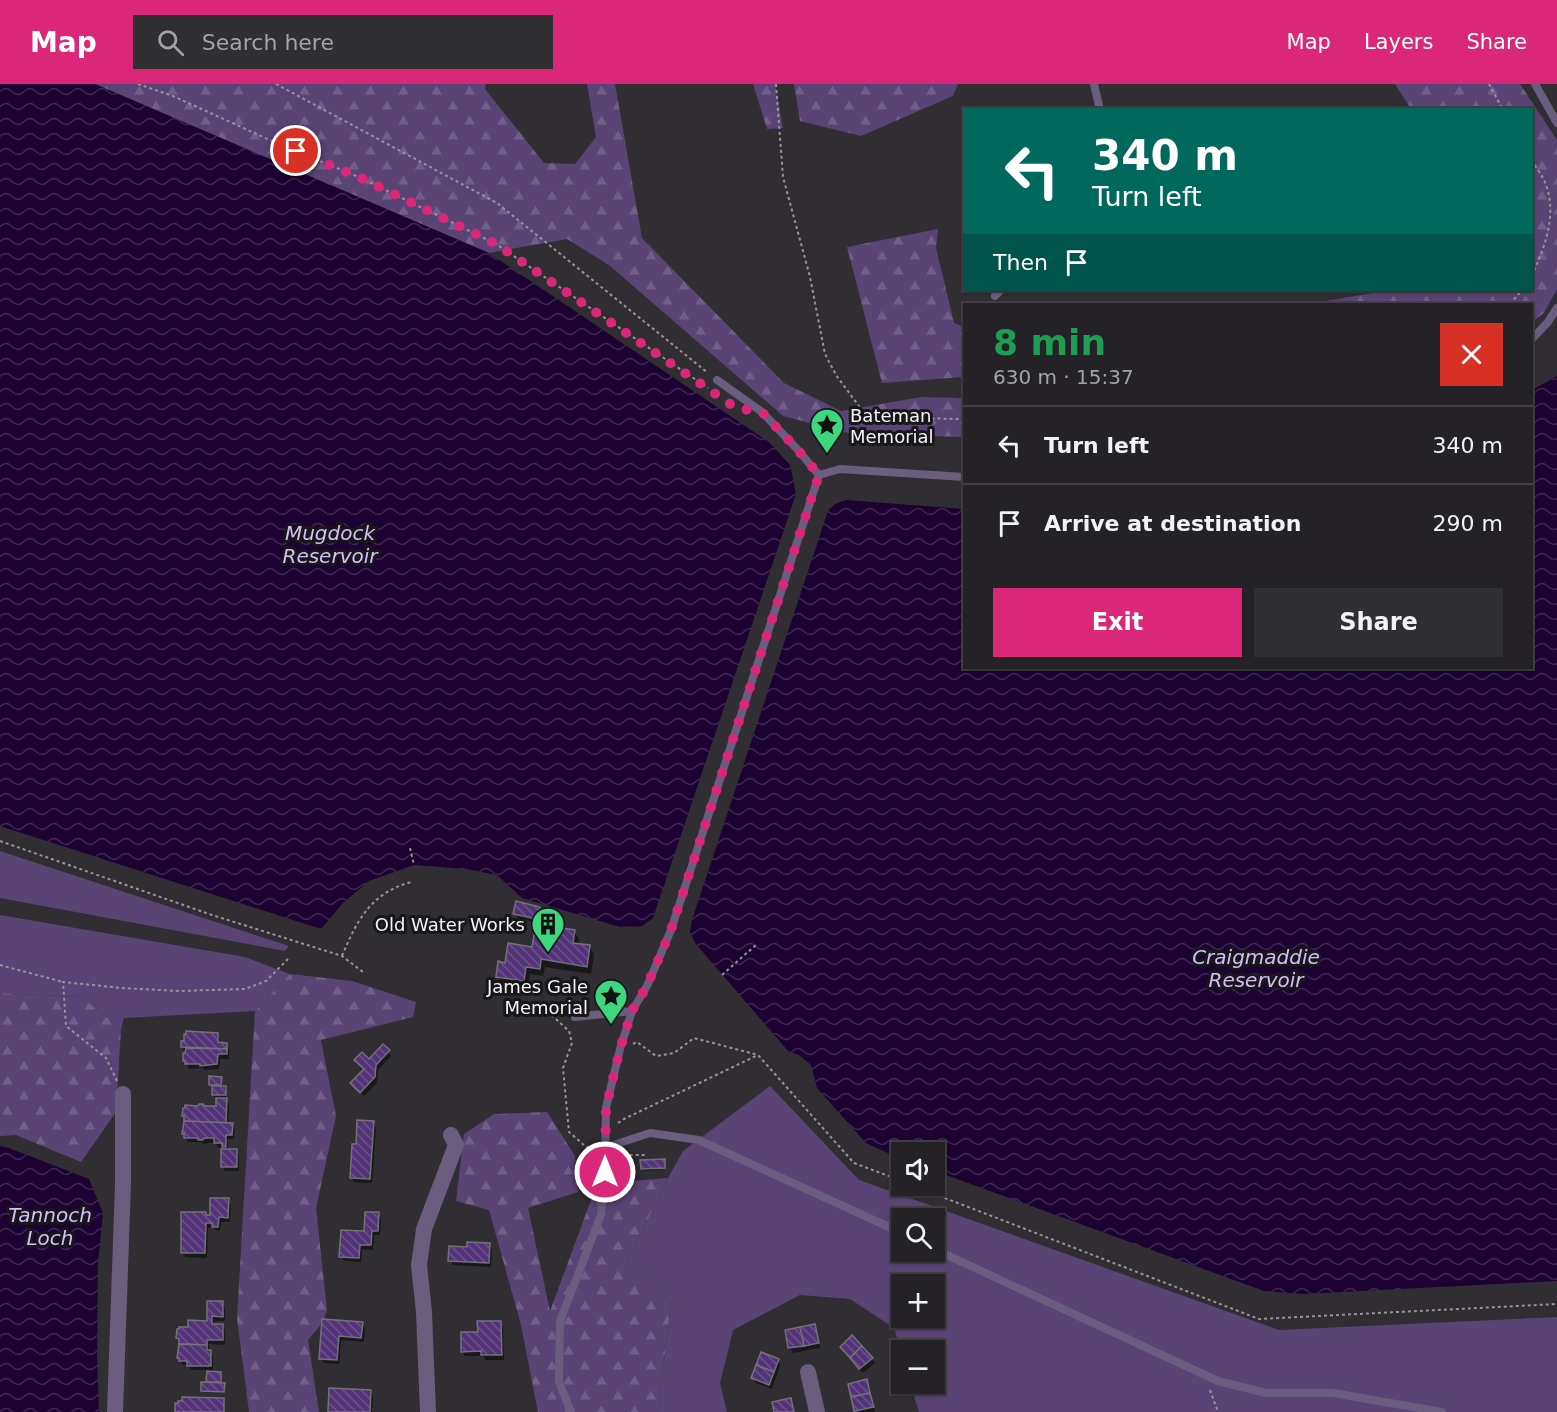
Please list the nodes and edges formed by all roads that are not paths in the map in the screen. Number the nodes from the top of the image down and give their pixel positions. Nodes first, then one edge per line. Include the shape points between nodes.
1 (1094, 84) edge
2 (1535, 84) edge
3 (1100, 108) edge
4 (1557, 123) edge
5 (1557, 308) edge
6 (1533, 338) edge
7 (717, 380) road end
8 (819, 475) junction
9 (963, 477) edge
10 (632, 1011) junction
11 (575, 1017) dead end
12 (123, 1094) road end
13 (451, 1135) dead end
14 (604, 1148) junction
15 (891, 1228) edge
16 (945, 1254) edge
17 (808, 1372) dead end
18 (115, 1412) edge
19 (428, 1412) edge
20 (571, 1412) edge
21 (817, 1412) edge
22 (1442, 1412) edge

1 - 3 lane
2 - 4 lane
5 - 6 lane
7 - 8 lane via 762,412
8 - 9 lane via 840,469
8 - 10 lane via 671,930
10 - 11 lane
10 - 14 lane via 606,1108
12 - 18 street
13 - 19 street via 456,1145 424,1229 419,1265
14 - 15 lane via 650,1133 699,1140
14 - 20 lane via 601,1215 560,1321 559,1382
16 - 22 lane via 1211,1378 1266,1393 1333,1393
17 - 21 street

